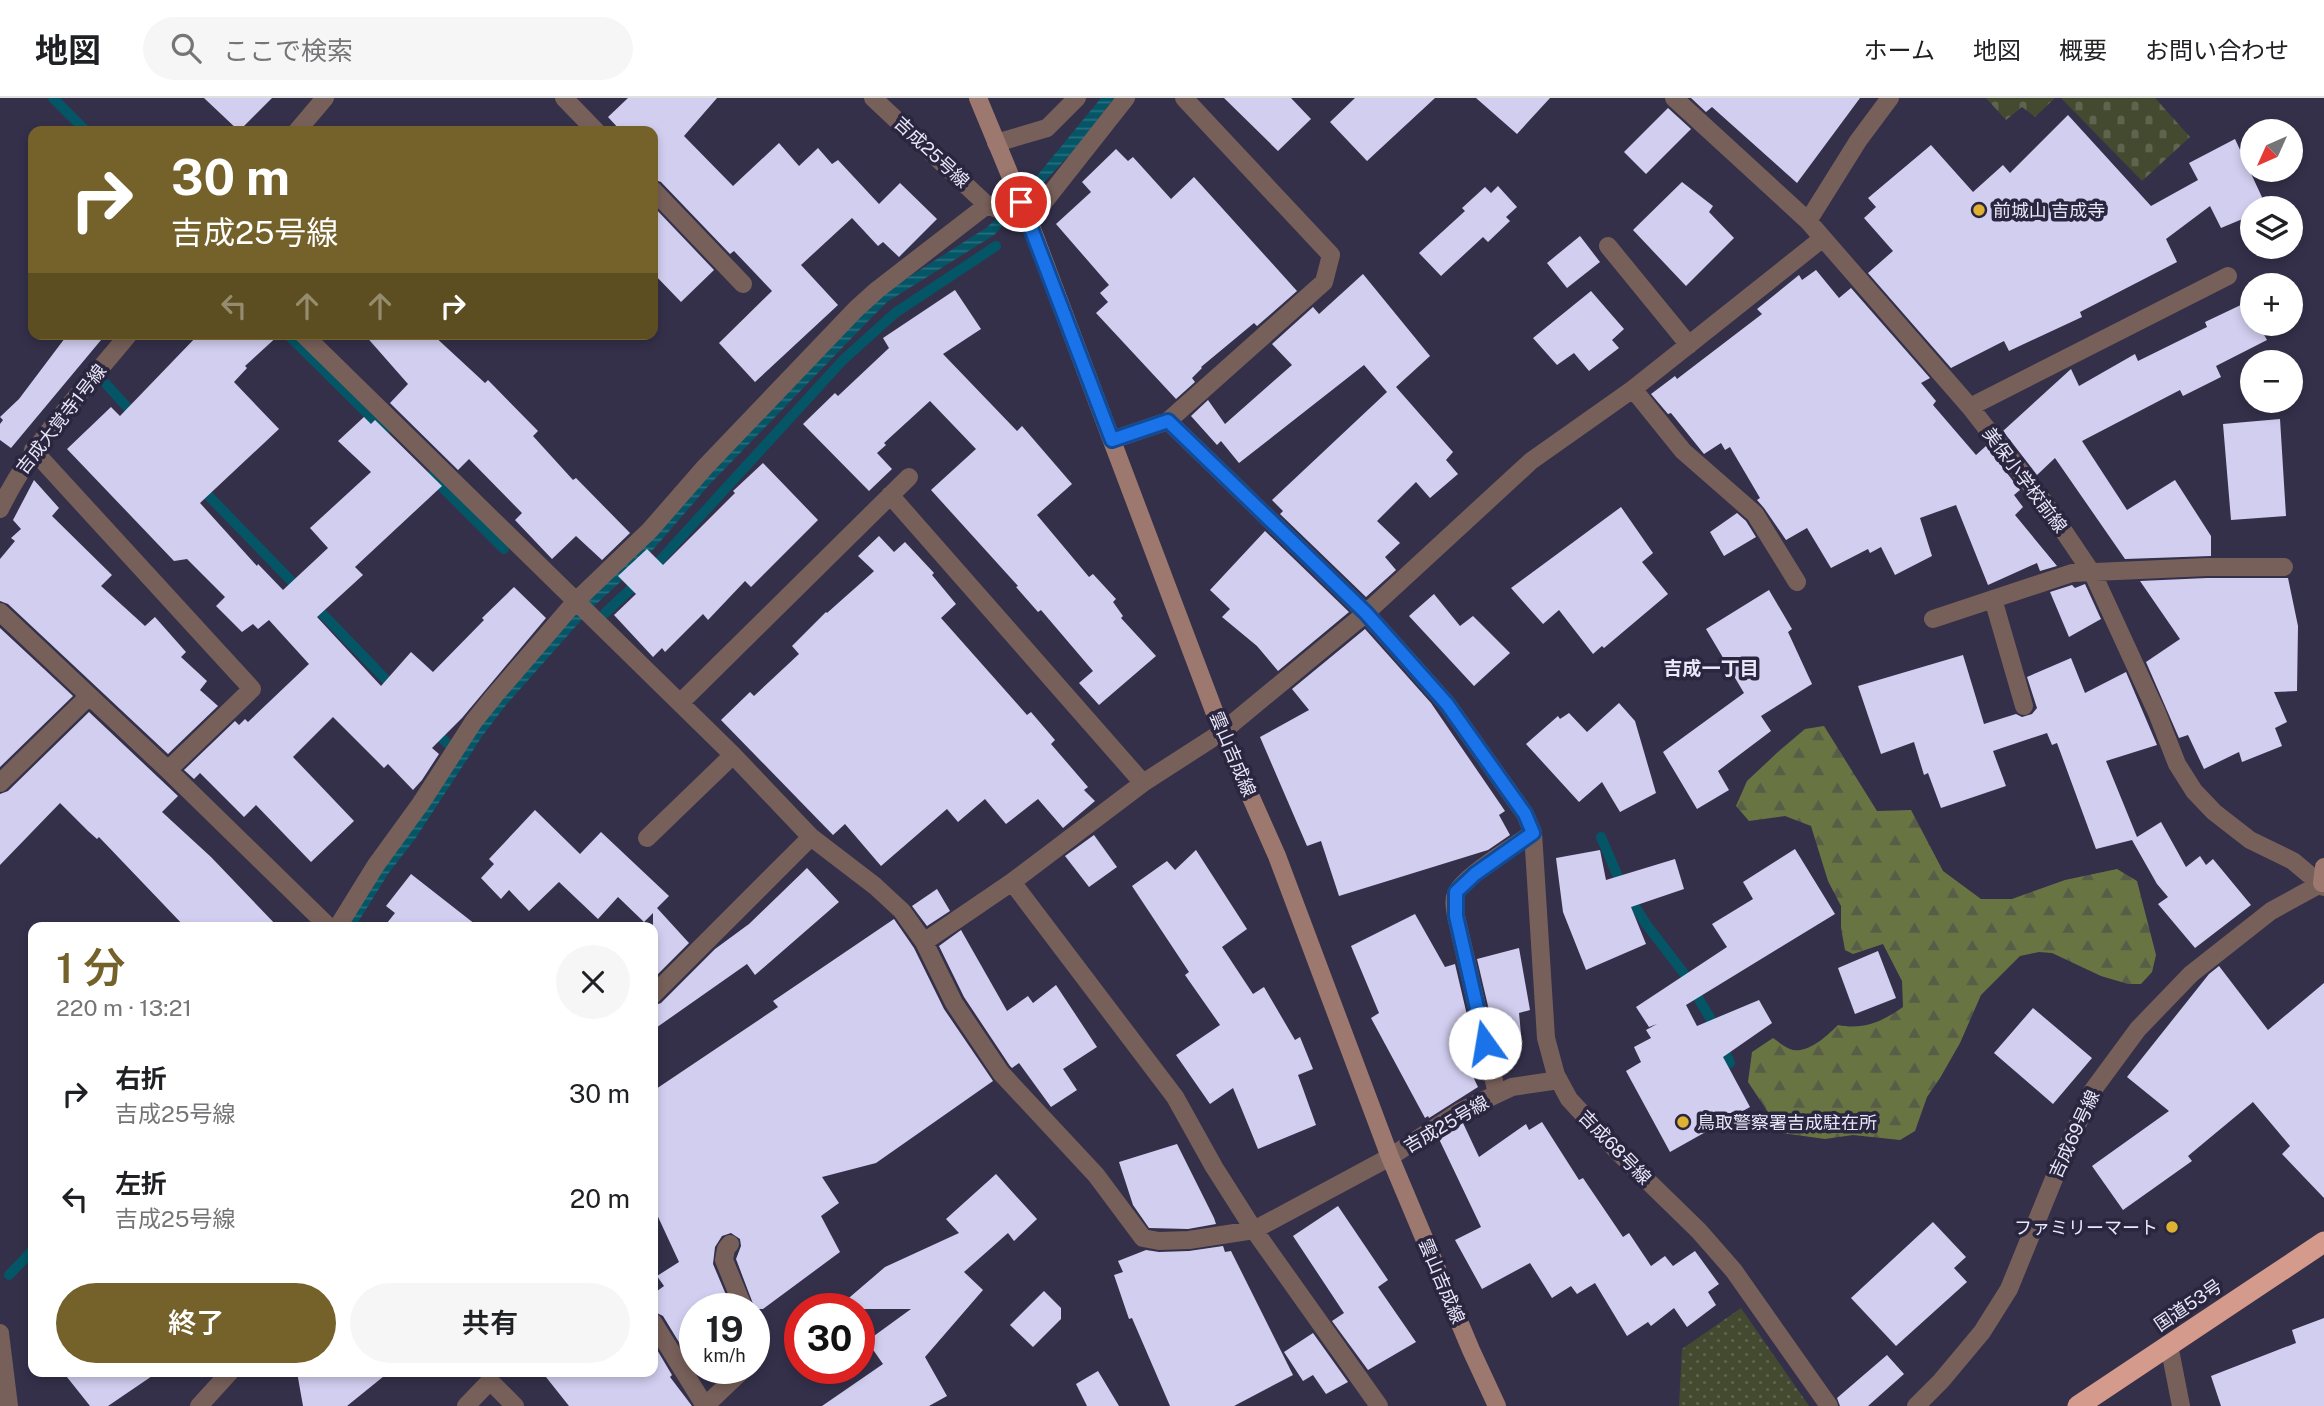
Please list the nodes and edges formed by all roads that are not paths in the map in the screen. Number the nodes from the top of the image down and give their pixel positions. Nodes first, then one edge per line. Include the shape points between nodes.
1 (564, 98) edge
2 (873, 98) edge
3 (978, 98) edge
4 (1077, 98) edge
5 (1126, 98) edge
6 (1184, 98) edge
7 (1674, 98) edge
8 (1890, 98) edge
9 (324, 99) edge
10 (301, 126) edge
11 (591, 126) edge
12 (996, 143) junction
13 (658, 195) edge
14 (988, 205) junction
15 (1029, 221) junction
16 (1808, 221) junction
17 (1823, 239) junction
18 (1608, 246) dead end
19 (2228, 276) dead end
20 (743, 284) dead end
21 (124, 340) edge
22 (309, 340) edge
23 (1689, 345) junction
24 (1633, 389) junction
25 (1970, 407) junction
26 (1168, 421) junction
27 (1112, 440) junction
28 (33, 450) junction
29 (909, 477) dead end
30 (890, 495) junction
31 (0, 509) edge
32 (2284, 567) dead end
33 (2091, 572) junction
34 (1797, 582) dead end
35 (1993, 599) junction
36 (575, 602) junction
37 (0, 612) edge
38 (1366, 613) junction
39 (1933, 619) dead end
40 (89, 696) junction
41 (680, 703) junction
42 (2024, 706) dead end
43 (1222, 732) junction
44 (733, 755) junction
45 (168, 770) junction
46 (0, 783) edge
47 (1143, 783) junction
48 (1533, 833) junction
49 (811, 837) junction
50 (647, 838) dead end
51 (2323, 879) edge
52 (1012, 882) junction
53 (324, 922) edge
54 (341, 922) edge
55 (924, 942) junction
56 (658, 990) edge
57 (1559, 1080) junction
58 (1497, 1094) junction
59 (1390, 1157) junction
60 (1254, 1230) junction
61 (2324, 1242) edge
62 (730, 1244) dead end
63 (737, 1293) edge
64 (658, 1330) edge
65 (0, 1334) edge
66 (2169, 1345) junction
67 (225, 1377) edge
68 (728, 1384) edge
69 (9, 1406) edge
70 (199, 1406) edge
71 (466, 1406) edge
72 (515, 1406) edge
73 (705, 1406) edge
74 (1379, 1406) edge
75 (1497, 1406) edge
76 (1829, 1406) edge
77 (1916, 1406) edge
78 (2078, 1406) edge
79 (2181, 1406) edge

1 - 11 street
2 - 14 street, 吉成25号線
3 - 12 street, 雲山吉成線
4 - 12 street via 1047,128
5 - 15 street
6 - 26 street via 1331,255 1324,282
7 - 16 street, 美保小学校前線
8 - 16 street
9 - 10 street
12 - 15 street, 雲山吉成線
13 - 20 street
14 - 15 street, 吉成25号線
14 - 36 street via 856,309 650,530
15 - 27 street, 雲山吉成線
16 - 17 street, 美保小学校前線
17 - 23 street
17 - 25 street, 美保小学校前線
18 - 23 street
19 - 25 street
21 - 28 street, 吉成大覚寺1号線
22 - 36 street
23 - 24 street
24 - 34 street via 1683,451 1755,514
24 - 38 street via 1531,461
25 - 33 street, 美保小学校前線
26 - 27 street
26 - 38 street
27 - 43 street, 雲山吉成線
28 - 31 street, 吉成大覚寺1号線
28 - 45 street via 252,689
29 - 30 street
30 - 41 street
30 - 47 street
32 - 33 street
33 - 35 street via 2073,573
33 - 51 street, 美保小学校前線 via 2193,791 2250,840
35 - 39 street
35 - 42 street
36 - 41 street
36 - 54 street via 474,721
37 - 40 street
38 - 43 street
38 - 48 street via 1447,704 1525,814
40 - 45 street
40 - 46 street
41 - 44 street
43 - 47 street
43 - 59 street, 雲山吉成線 via 1277,856
44 - 49 street
44 - 50 street
45 - 53 street
47 - 52 street
48 - 57 street, 吉成68号線 via 1546,1038
48 - 58 street, 吉成25号線 via 1456,892 1456,916
49 - 55 street via 891,900
49 - 56 street
51 - 77 street, 吉成69号線 via 2271,911 2191,974 2138,1029 2093,1090 2009,1289 1982,1332
52 - 55 street
52 - 60 street via 1175,1097
55 - 60 street, 吉成25号線 via 954,1003 1001,1073 1096,1175 1143,1238 1189,1240
57 - 58 street via 1512,1087
57 - 76 street, 吉成68号線 via 1569,1099 1734,1271
58 - 59 street, 吉成25号線
59 - 60 street, 吉成25号線
59 - 75 street, 雲山吉成線
60 - 74 street
61 - 66 highway, 国道53号
62 - 63 street via 724,1260
64 - 73 street
65 - 69 street
66 - 78 highway, 国道53号
66 - 79 street
67 - 70 street
68 - 73 street
71 - 72 street via 490,1381

